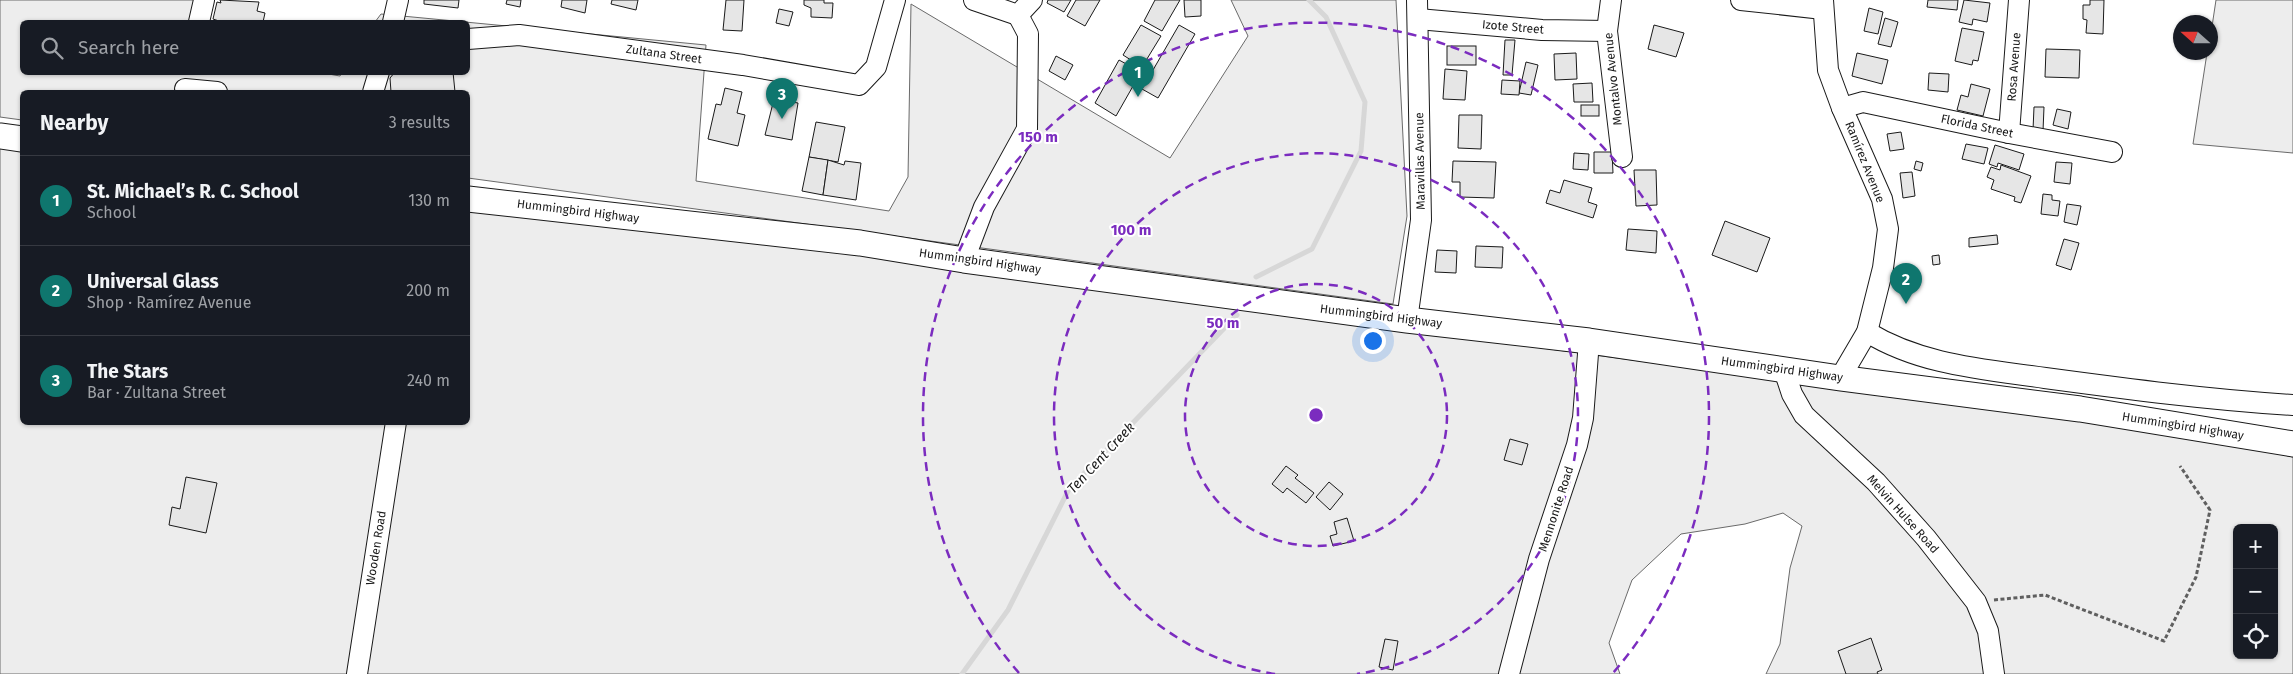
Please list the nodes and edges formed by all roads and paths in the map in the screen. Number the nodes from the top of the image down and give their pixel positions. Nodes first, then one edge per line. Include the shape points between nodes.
1 (204, 0) edge
2 (398, 0) edge
3 (895, 0) edge
4 (974, 0) edge
5 (1032, 0) edge
6 (1611, 0) edge
7 (1741, 0) edge
8 (2019, 0) edge
9 (1823, 5) edge
10 (1418, 10) edge
11 (1018, 15) junction
12 (199, 20) edge
13 (393, 20) edge
14 (1607, 31) junction
15 (470, 38) edge
16 (379, 75) edge
17 (184, 85) edge
18 (208, 90) edge
19 (374, 90) edge
20 (1842, 108) junction
21 (2009, 133) junction
22 (0, 136) edge
23 (20, 139) edge
24 (2112, 152) dead end
25 (1622, 157) dead end
26 (470, 198) edge
27 (964, 260) junction
28 (1407, 320) junction
29 (1867, 332) junction
30 (1588, 341) junction
31 (1784, 370) junction
32 (1840, 378) junction
33 (2293, 405) edge
34 (396, 425) edge
35 (2293, 444) edge
36 (2180, 466) dead end
37 (1976, 602) junction
38 (357, 674) edge
39 (1509, 674) edge
40 (1994, 674) edge

1 - 12 street
2 - 13 street
3 - 15 street, Zultana Street via 876,67 859,85 743,65 519,35
4 - 11 street
5 - 11 street
6 - 14 street, Montalvo Avenue
7 - 9 street
8 - 21 street, Rosa Avenue
9 - 20 street, Ramírez Avenue via 1828,70
10 - 14 street, Izote Street via 1542,30
10 - 28 street, Maravillas Avenue via 1421,220
11 - 27 street via 1028,34 1027,129 984,207
14 - 25 street, Montalvo Avenue
16 - 19 street
17 - 18 street
20 - 21 street, Florida Street via 1863,102
20 - 29 street, Ramírez Avenue via 1882,199 1888,229 1883,268
21 - 24 street, Florida Street
22 - 23 main road
26 - 27 main road, Hummingbird Highway via 860,243
27 - 28 main road, Hummingbird Highway
28 - 30 main road, Hummingbird Highway
29 - 32 street, Ramírez Avenue
29 - 33 street via 1889,345 1958,366 2106,387
30 - 31 main road, Hummingbird Highway
30 - 39 street, Mennonite Road via 1584,418 1539,560
31 - 32 main road, Hummingbird Highway
31 - 37 street, Melvin Hulse Road via 1804,415 1876,482 1926,538
32 - 35 main road, Hummingbird Highway via 2080,410
34 - 38 street, Wooden Road
36 - 37 path via 2210,510 2196,576 2164,641 2045,596
37 - 40 street, Melvin Hulse Road via 1988,631

